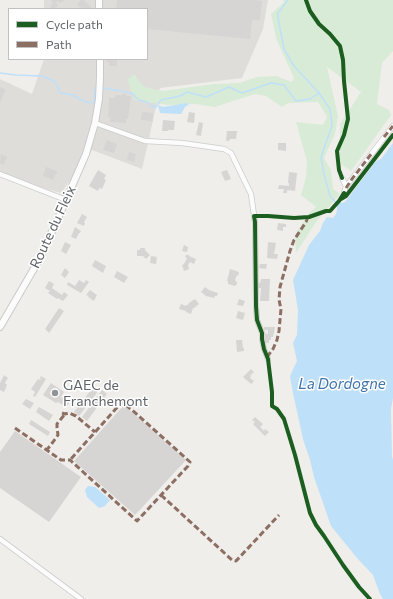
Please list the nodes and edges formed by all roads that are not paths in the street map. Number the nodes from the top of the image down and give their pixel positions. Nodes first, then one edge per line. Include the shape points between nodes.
1 (100, 60) edge
2 (96, 123) junction
3 (393, 126) edge
4 (0, 174) edge
5 (342, 178) dead end
6 (346, 186) junction
7 (344, 193) dead end
8 (66, 200) junction
9 (0, 327) edge
10 (268, 360) dead end
11 (0, 539) edge
12 (81, 599) edge

1 - 2 main road, Route du Fleix
2 - 8 main road, Route du Fleix
2 - 10 street via 145,141 182,143 224,149 231,153 251,194 255,222 257,320
3 - 6 street
4 - 8 street
5 - 6 street
6 - 7 street
8 - 9 main road, Route du Fleix via 38,260
11 - 12 street

